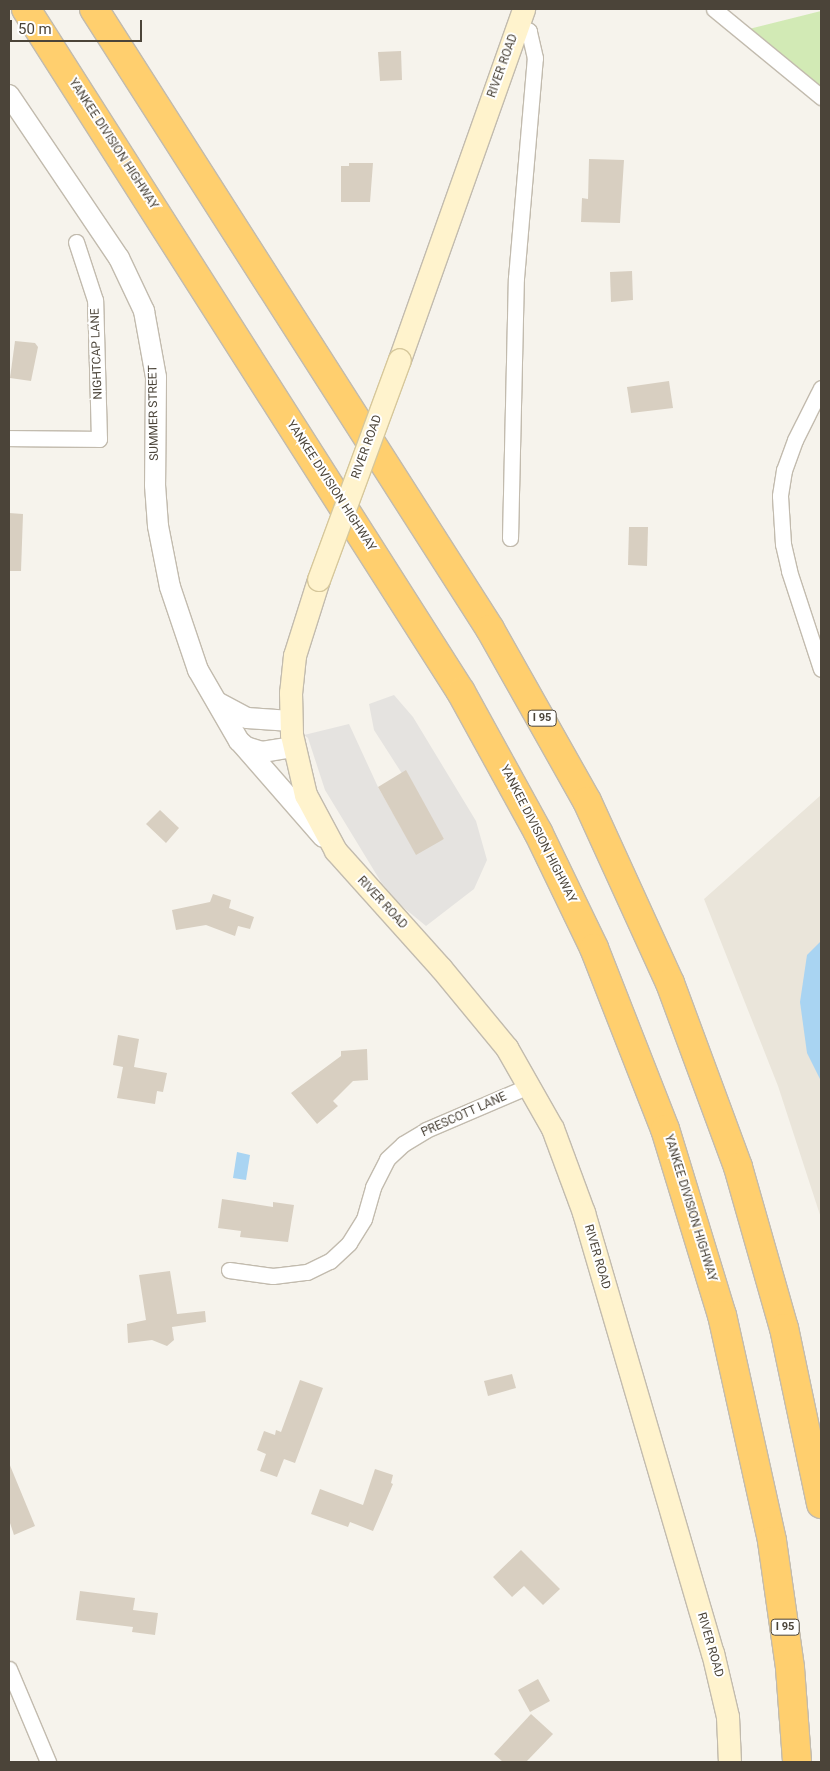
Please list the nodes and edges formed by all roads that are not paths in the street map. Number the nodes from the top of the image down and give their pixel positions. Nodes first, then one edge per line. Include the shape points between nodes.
1 (26, 9) edge
2 (94, 9) edge
3 (714, 9) edge
4 (521, 17) edge
5 (9, 95) edge
6 (821, 97) edge
7 (76, 242) dead end
8 (821, 388) edge
9 (9, 438) edge
10 (510, 538) dead end
11 (821, 669) edge
12 (215, 701) junction
13 (291, 721) junction
14 (239, 741) junction
15 (294, 747) junction
16 (336, 851) junction
17 (531, 1085) junction
18 (229, 1270) dead end
19 (763, 1494) junction
20 (821, 1504) edge
21 (9, 1669) edge
22 (48, 1762) edge
23 (730, 1762) edge
24 (779, 1762) edge
25 (798, 1762) edge

1 - 19 highway, YANKEE DIVISION HIGHWAY / I 95 via 448,671 550,854 620,1008 676,1160 722,1315
2 - 20 highway, I 95 via 490,629 587,802 670,983 738,1167 784,1328
3 - 6 street
4 - 10 street, RIVER ROAD via 532,36 535,58 517,270
4 - 13 main road, RIVER ROAD, bridge via 319,580 295,656
5 - 12 street, SUMMER STREET via 119,258 144,311 156,377 155,485 162,546 183,629 198,670
7 - 9 street, NIGHTCAP LANE via 95,300 99,439
8 - 11 street via 795,440 784,470 780,496 788,571
12 - 13 street via 247,718
12 - 14 street, SUMMER STREET
13 - 15 main road, RIVER ROAD
14 - 15 street via 262,752
14 - 16 street, SUMMER STREET
15 - 16 main road, RIVER ROAD via 312,809
16 - 17 main road, RIVER ROAD via 491,1028
17 - 18 street, PRESCOTT LANE via 426,1130 403,1144 387,1159 373,1187 364,1219 349,1244 330,1261 307,1272 273,1276
17 - 23 main road, RIVER ROAD via 567,1163 594,1245 720,1680 728,1717
19 - 24 highway via 761,1589
19 - 25 highway, YANKEE DIVISION HIGHWAY / I 95 via 782,1603
21 - 22 street

